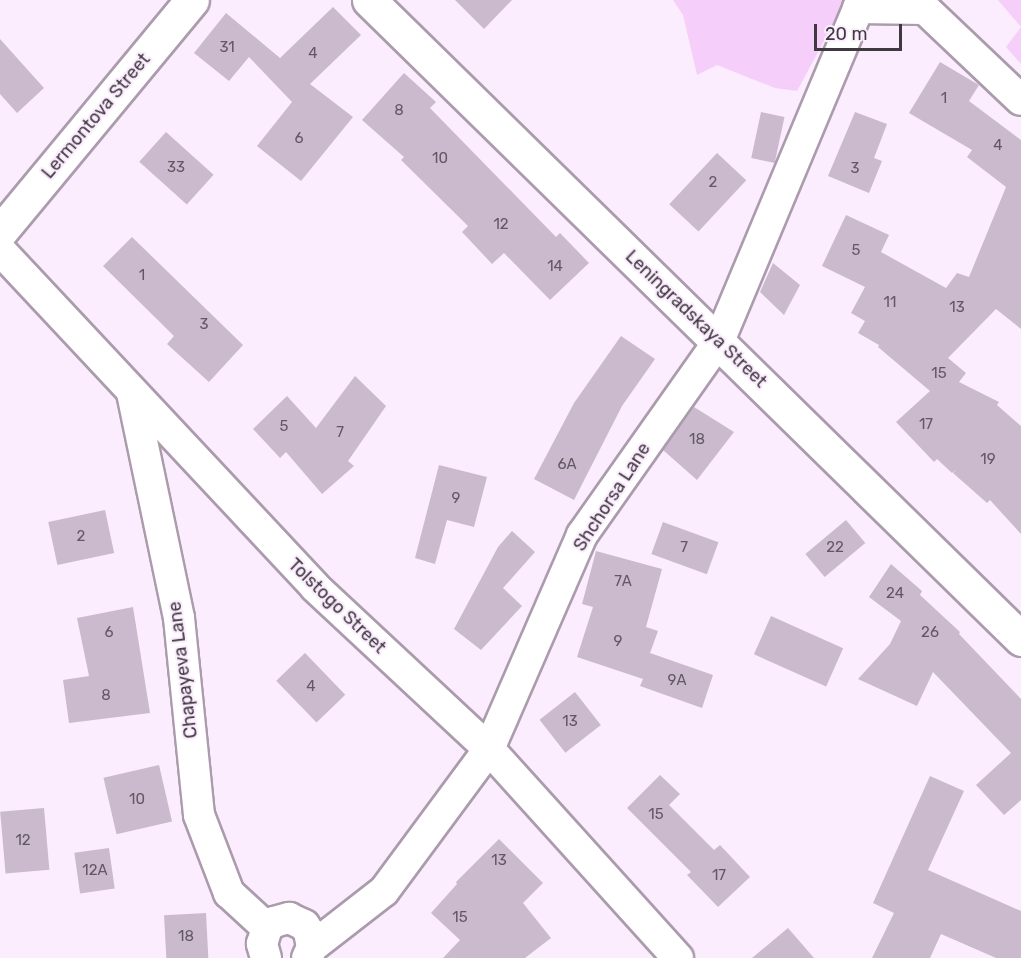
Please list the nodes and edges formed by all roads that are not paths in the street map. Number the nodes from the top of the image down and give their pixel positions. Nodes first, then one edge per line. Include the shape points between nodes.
1 (192, 0) edge
2 (369, 0) edge
3 (1021, 100) edge
4 (0, 232) edge
5 (0, 250) edge
6 (719, 341) junction
7 (132, 393) junction
8 (1021, 639) edge
9 (489, 749) junction
10 (267, 928) junction
11 (310, 953) edge
12 (266, 958) edge
13 (678, 958) edge

1 - 4 street, Lermontova Street
2 - 6 street, Leningradskaya Street
3 - 6 street, Shchorsa Lane via 925,9 858,8
5 - 7 street, Tolstogo Street
6 - 8 street, Leningradskaya Street
6 - 9 street, Shchorsa Lane via 582,535
7 - 9 street, Tolstogo Street via 315,587
7 - 10 street, Chapayeva Lane via 179,618 199,815 229,893
9 - 11 street, Shchorsa Lane via 384,891
9 - 13 street, Tolstogo Street
10 - 11 street via 281,919 297,921 309,932
10 - 12 street via 262,944

